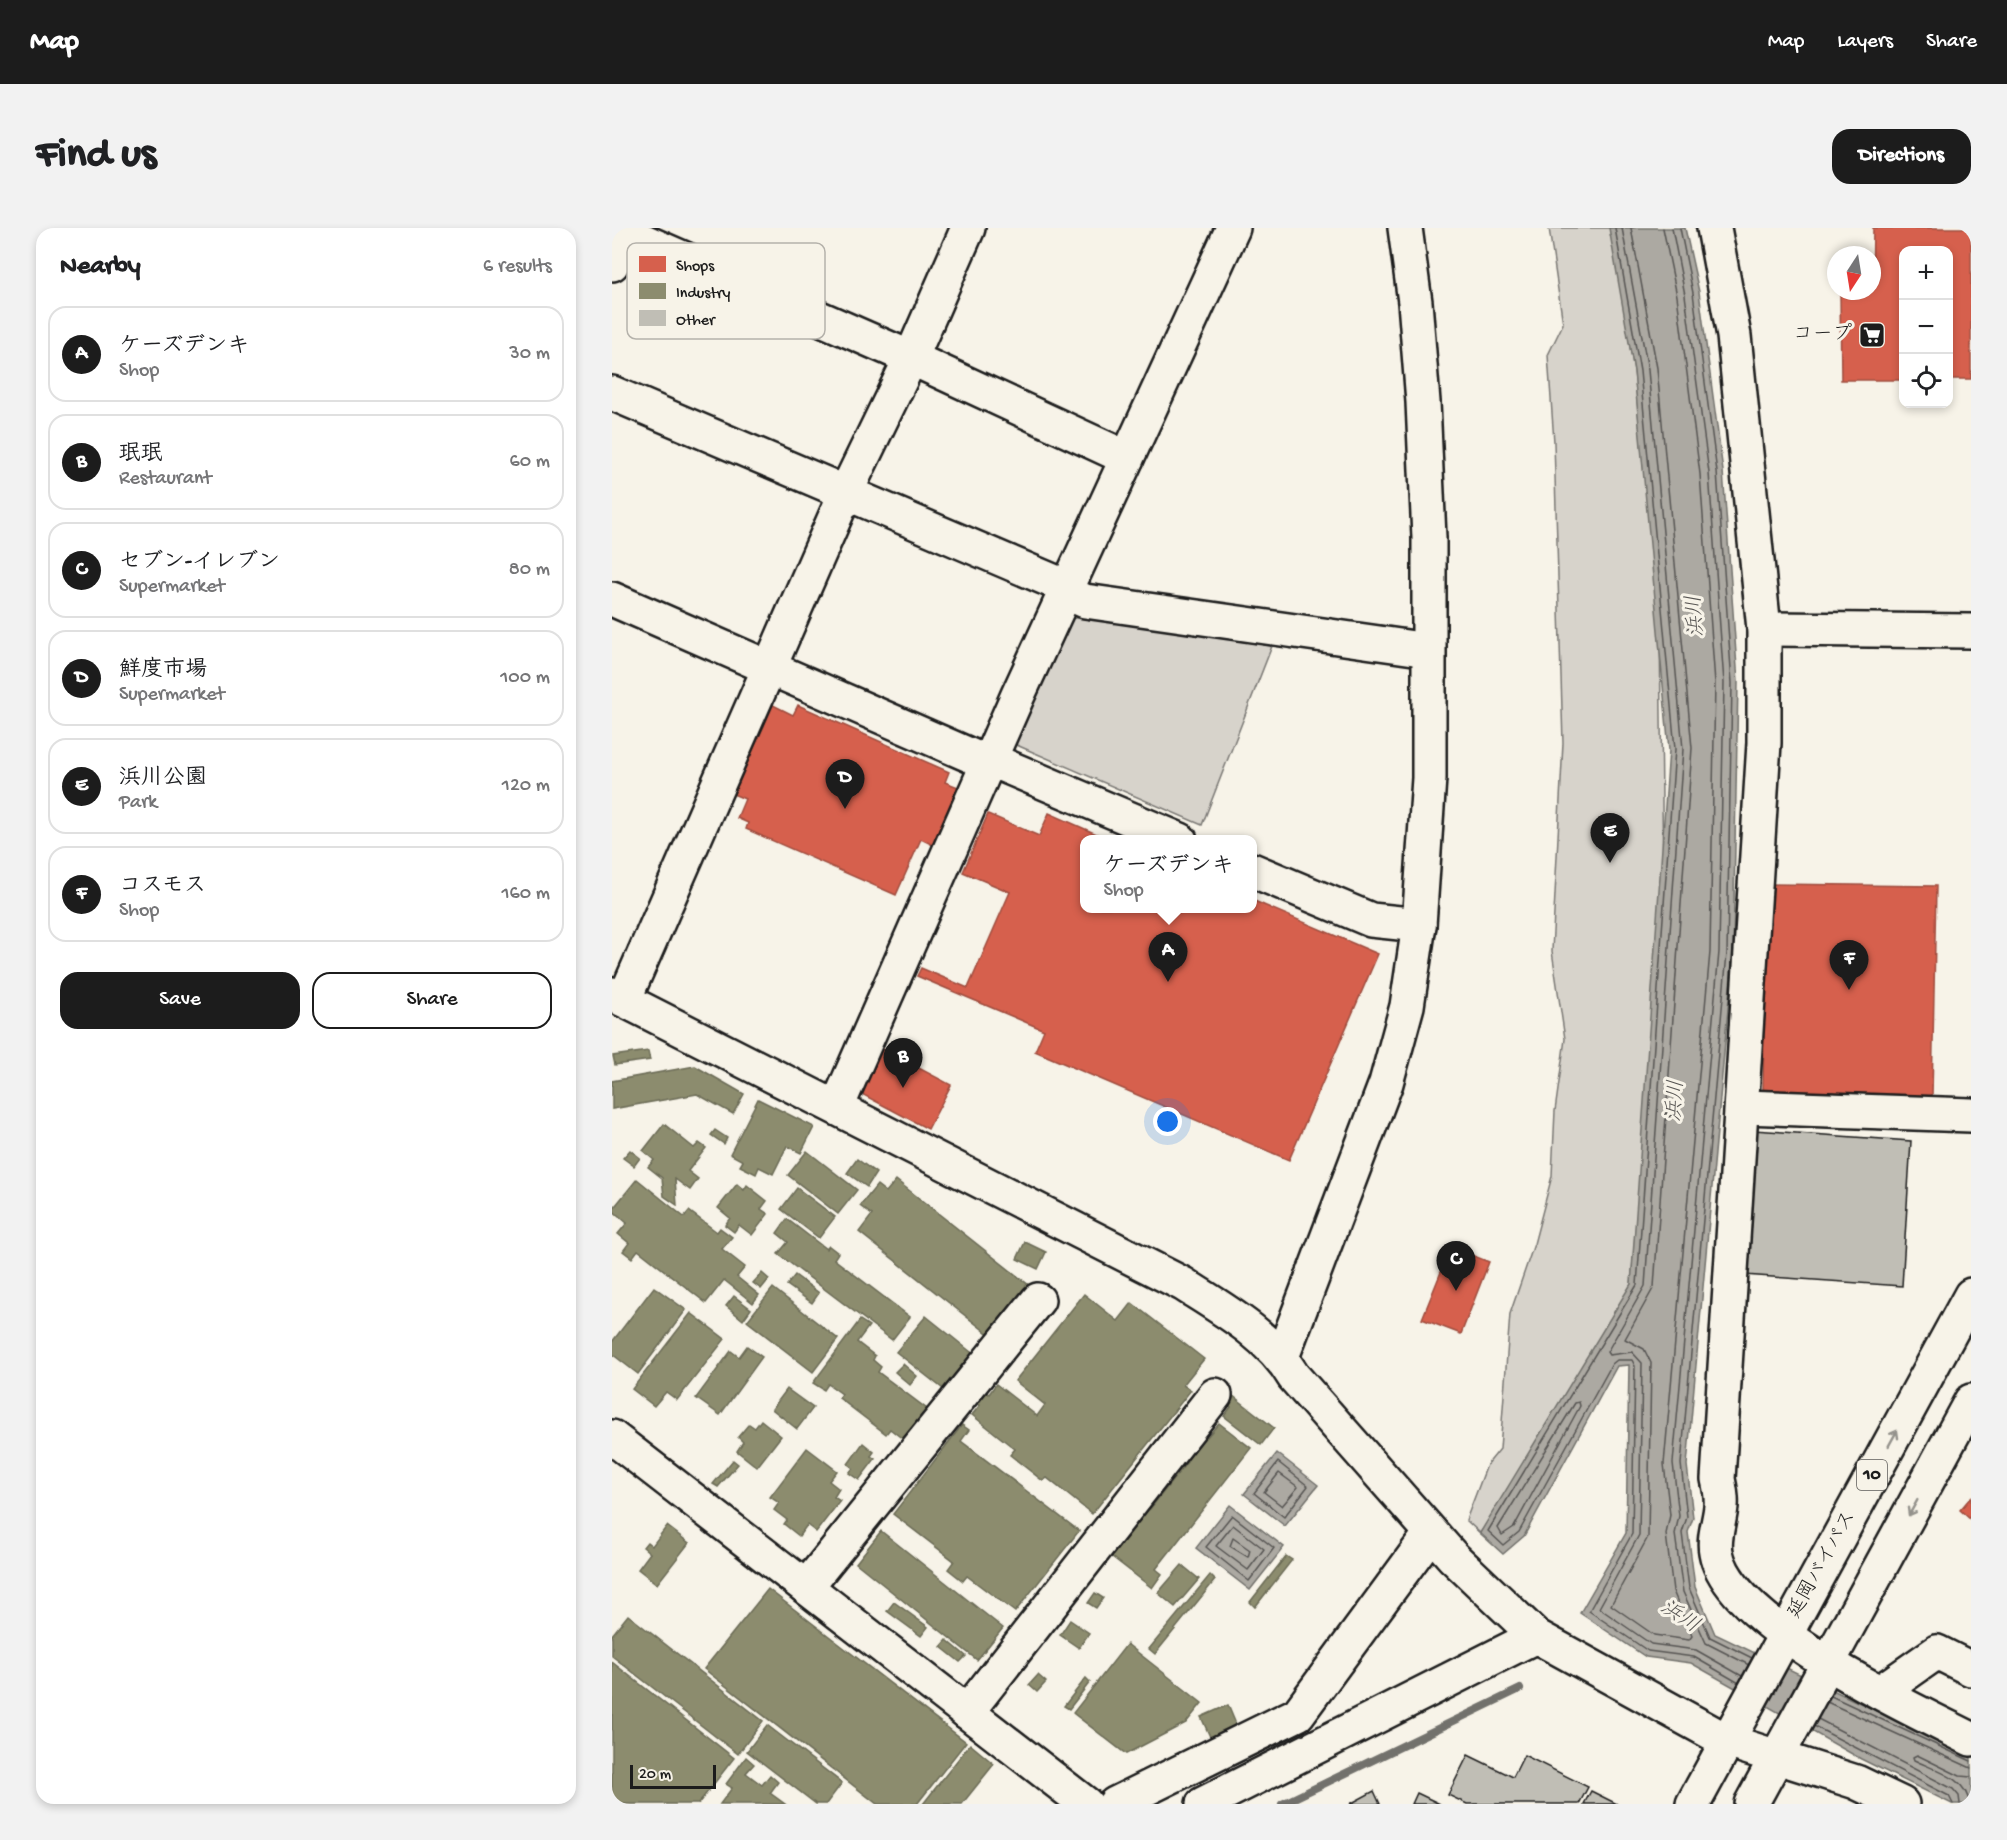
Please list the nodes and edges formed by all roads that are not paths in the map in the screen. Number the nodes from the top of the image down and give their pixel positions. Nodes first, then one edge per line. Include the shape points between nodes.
1 (968, 228) edge
2 (1233, 228) edge
3 (1405, 228) edge
4 (1714, 228) edge
5 (623, 229) edge
6 (654, 243) edge
7 (612, 264) edge
8 (825, 319) edge
9 (911, 358) junction
10 (612, 393) edge
11 (1127, 458) junction
12 (846, 492) junction
13 (1066, 593) junction
14 (612, 599) edge
15 (1764, 629) junction
16 (1971, 631) edge
17 (1428, 650) junction
18 (769, 668) junction
19 (991, 760) junction
20 (1168, 835) edge
21 (1257, 872) edge
22 (1419, 925) junction
23 (618, 997) edge
24 (837, 1107) junction
25 (1743, 1107) junction
26 (1971, 1115) edge
27 (1971, 1295) edge
28 (1038, 1300) dead end
29 (1282, 1357) junction
30 (1215, 1395) dead end
31 (1971, 1401) edge
32 (612, 1437) edge
33 (1431, 1533) junction
34 (806, 1587) junction
35 (1536, 1635) junction
36 (1779, 1644) junction
37 (1825, 1670) junction
38 (1971, 1670) edge
39 (1880, 1692) junction
40 (967, 1712) junction
41 (1971, 1739) edge
42 (1727, 1741) junction
43 (1785, 1742) junction
44 (1086, 1804) edge
45 (1115, 1804) edge
46 (1203, 1804) edge
47 (1693, 1804) edge
48 (1751, 1804) edge
49 (1902, 1804) edge

1 - 9 main road
2 - 11 main road
3 - 17 main road via 1423,402 1429,538
4 - 15 main road via 1734,336
5 - 6 main road
5 - 7 main road
8 - 9 main road
9 - 11 main road
9 - 12 main road
10 - 12 main road
11 - 13 main road
12 - 13 main road via 1055,582
12 - 18 main road
13 - 17 main road via 1085,601
13 - 19 main road
14 - 18 main road
15 - 16 main road
15 - 25 main road via 1764,742
17 - 22 main road via 1429,778
18 - 19 main road via 974,757
18 - 23 main road
19 - 20 main road
19 - 24 main road
21 - 22 main road via 1371,920
22 - 29 main road via 1407,1006 1386,1083
23 - 24 main road
24 - 29 main road via 1183,1284 1238,1319
25 - 26 main road
25 - 36 main road via 1718,1479 1722,1503 1715,1551 1726,1581
36 -> 27 main road, 延岡バイパス / 10
28 - 34 main road
29 - 33 main road via 1294,1377
30 - 40 main road
31 -> 37 main road
32 - 34 main road
33 - 35 main road
33 - 45 main road via 1298,1714
34 - 40 main road
35 - 42 main road
35 - 46 main road
36 - 37 main road
36 - 42 main road, 延岡バイパス / 10
37 - 39 main road
37 - 43 main road
38 - 39 main road via 1937,1652
39 - 41 main road
40 - 44 main road
42 - 43 main road
42 - 47 main road, 延岡バイパス / 10
43 - 48 main road
43 - 49 main road

